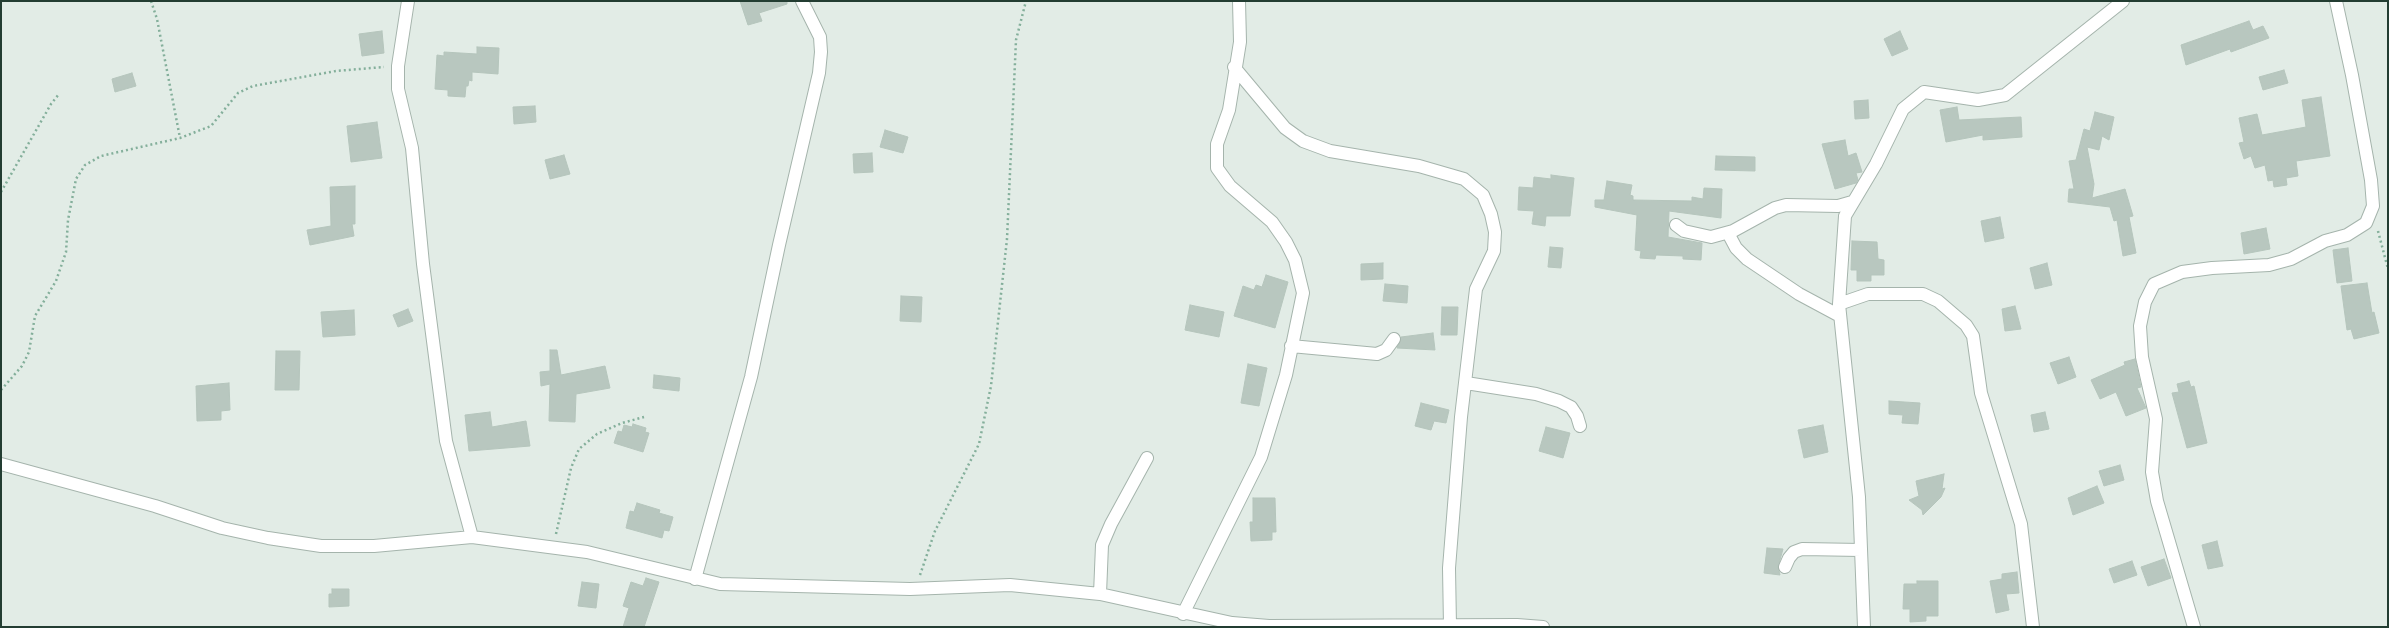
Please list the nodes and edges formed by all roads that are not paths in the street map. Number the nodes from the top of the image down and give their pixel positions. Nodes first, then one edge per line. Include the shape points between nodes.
1 (408, 1) edge
2 (802, 1) edge
3 (1239, 1) edge
4 (2123, 1) edge
5 (2336, 1) edge
6 (1234, 67) junction
7 (1852, 202) junction
8 (1676, 225) dead end
9 (1728, 233) junction
10 (1839, 304) junction
11 (1840, 316) junction
12 (1394, 340) dead end
13 (1291, 346) junction
14 (1466, 383) junction
15 (1580, 426) dead end
16 (1147, 458) dead end
17 (1, 464) edge
18 (472, 537) junction
19 (1861, 550) junction
20 (1785, 567) dead end
21 (695, 579) junction
22 (1100, 594) junction
23 (1183, 614) junction
24 (1450, 626) junction
25 (1542, 627) edge
26 (1864, 627) edge
27 (2033, 627) edge
28 (2194, 627) edge

1 - 18 street via 398,66 398,89 412,148 443,425
2 - 21 street via 820,37 819,73 751,377
3 - 6 street via 1240,42
4 - 7 street via 2005,95 1978,100 1924,92 1903,109 1876,164
5 - 28 street via 2371,180 2373,206 2366,223 2358,230 2326,241 2291,259 2269,265 2182,272 2154,284 2145,302 2140,326 2142,357 2156,420 2152,472 2157,501
6 - 13 street via 1229,110 1217,144 1217,168 1230,186 1272,222 1295,260 1303,293
6 - 14 street via 1285,128 1303,141 1330,151 1419,166 1464,179 1483,194 1495,232 1494,251 1476,289
7 - 9 street via 1838,206 1786,205 1774,208
7 - 10 street via 1845,216
8 - 9 street via 1684,231 1711,237
9 - 11 street via 1736,248 1747,259 1799,294
10 - 11 street
10 - 27 street via 1868,294 1923,294 1938,301 1966,325 1973,336 1981,393 2021,524
11 - 19 street via 1859,497
12 - 13 street via 1386,350 1377,354
13 - 23 street via 1286,375 1261,457
14 - 15 street via 1536,394 1558,402 1571,407
14 - 24 street via 1449,568
16 - 22 street via 1102,545
17 - 18 street via 156,506 222,528 268,538 321,546 374,546
18 - 21 street via 586,552
19 - 20 street via 1802,548 1794,552
19 - 26 street
21 - 22 street via 720,584 917,589 1010,585
22 - 23 street
23 - 24 street via 1232,623 1269,626
24 - 25 street

